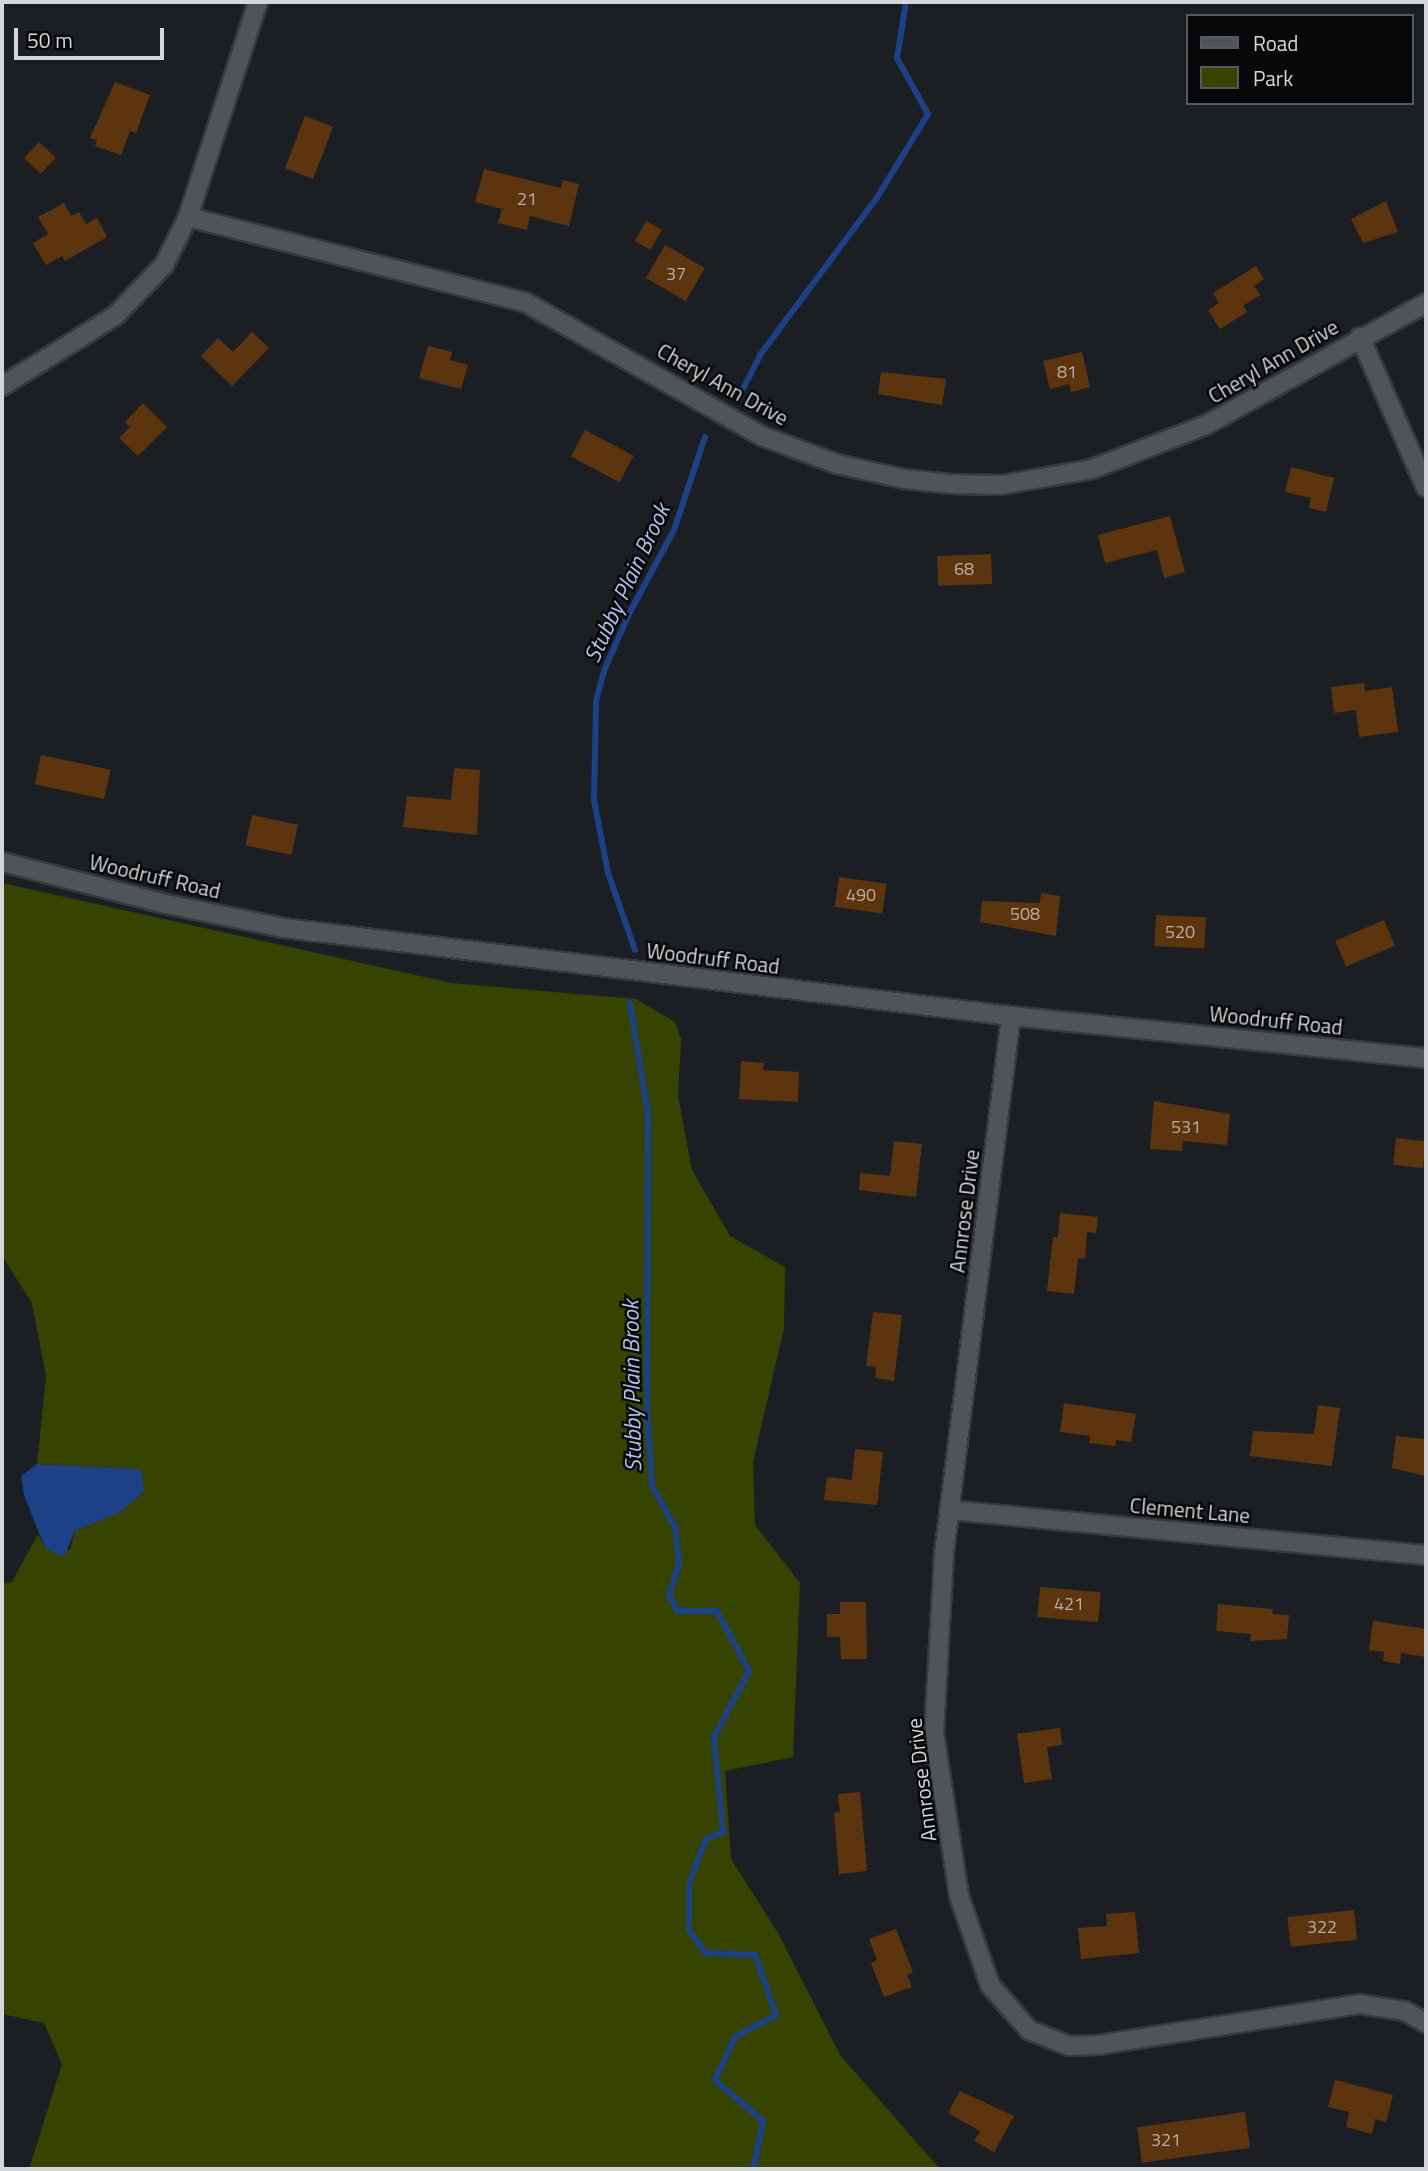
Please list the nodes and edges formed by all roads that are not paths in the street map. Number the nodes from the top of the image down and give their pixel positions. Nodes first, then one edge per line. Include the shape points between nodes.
1 (258, 2) edge
2 (188, 218) junction
3 (1426, 303) edge
4 (1360, 337) junction
5 (2, 386) edge
6 (1426, 486) edge
7 (2, 862) edge
8 (1011, 1016) junction
9 (1426, 1058) edge
10 (949, 1510) junction
11 (1426, 1555) edge
12 (1426, 2022) edge

1 - 2 street
2 - 4 street, Cheryl Ann Drive via 525,302 762,436 837,464 904,479 1001,485 1092,469 1206,425
2 - 5 street via 164,265 115,316
3 - 4 street, Cheryl Ann Drive
4 - 6 street
7 - 8 street, Woodruff Road via 166,904 284,928
8 - 9 street, Woodruff Road
8 - 10 street, Annrose Drive
10 - 11 street, Clement Lane
10 - 12 street, Annrose Drive via 934,1732 959,1896 989,1984 1008,2012 1040,2037 1076,2046 1359,2004 1405,2011

